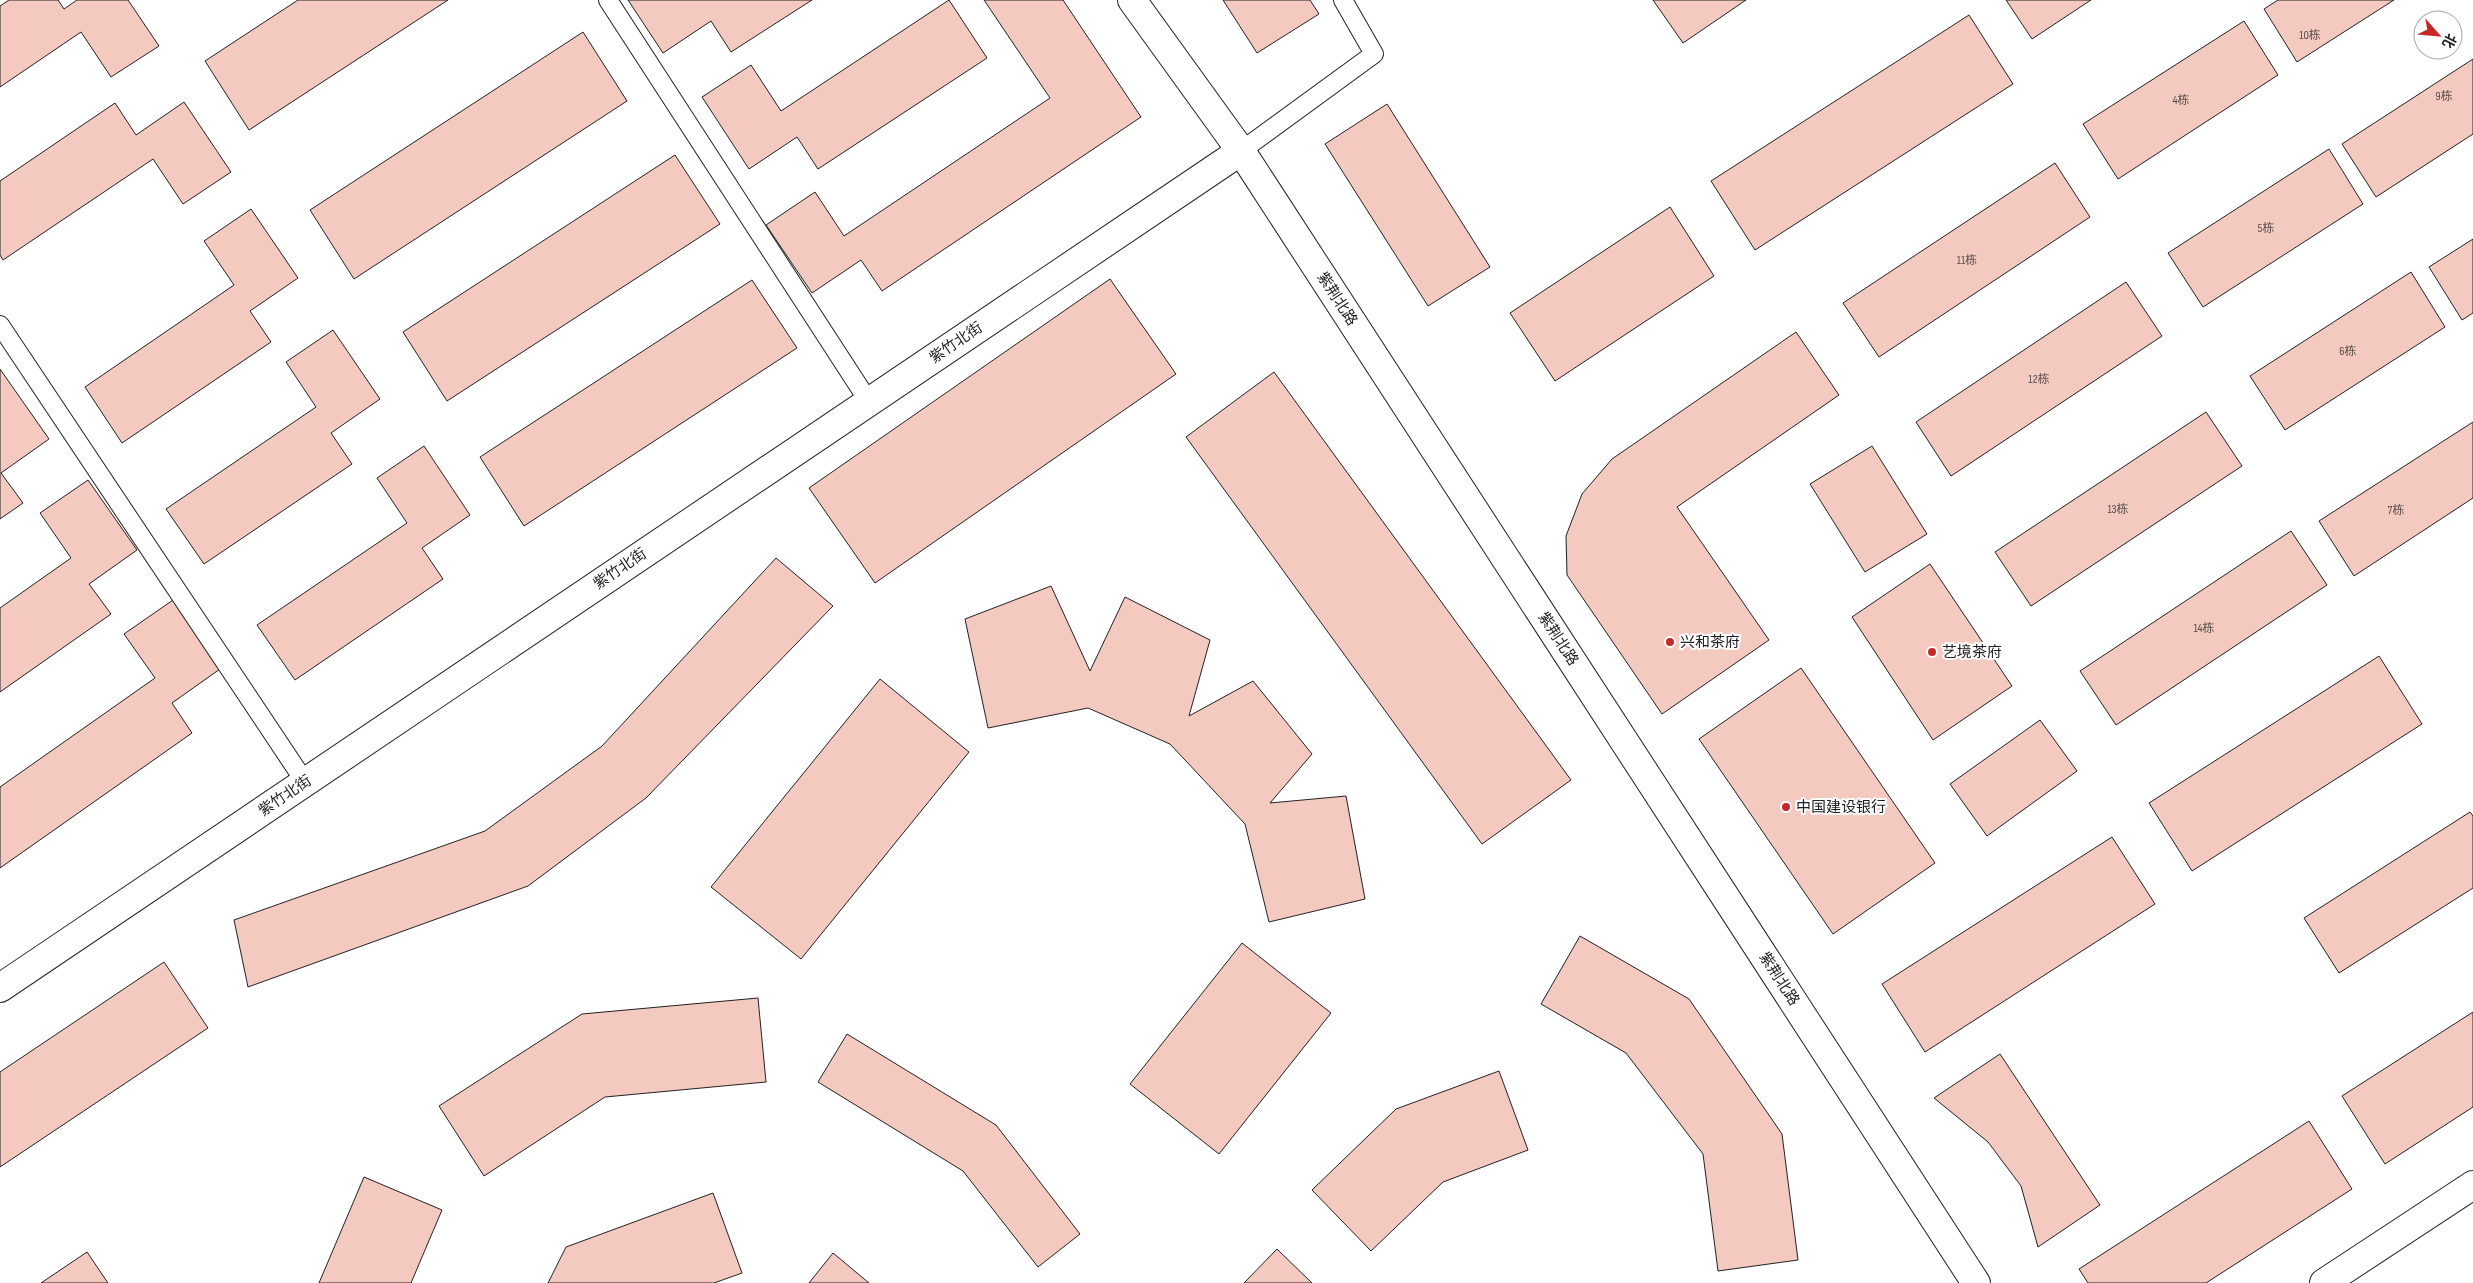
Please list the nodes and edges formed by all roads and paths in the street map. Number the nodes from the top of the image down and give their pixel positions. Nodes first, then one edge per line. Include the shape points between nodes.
1 (608, 0) edge
2 (1132, 0) edge
3 (1343, 0) edge
4 (1241, 151) junction
5 (0, 325) edge
6 (869, 402) junction
7 (305, 782) junction
8 (0, 988) edge
9 (2473, 1185) edge
10 (1976, 1283) edge
11 (2324, 1283) edge

1 - 6 lane
2 - 4 street, 紫荆北路
3 - 4 lane via 1374,54
4 - 6 street, 紫竹北街
4 - 10 street, 紫荆北路
5 - 7 lane
6 - 7 street, 紫竹北街
7 - 8 street, 紫竹北街
9 - 11 street

